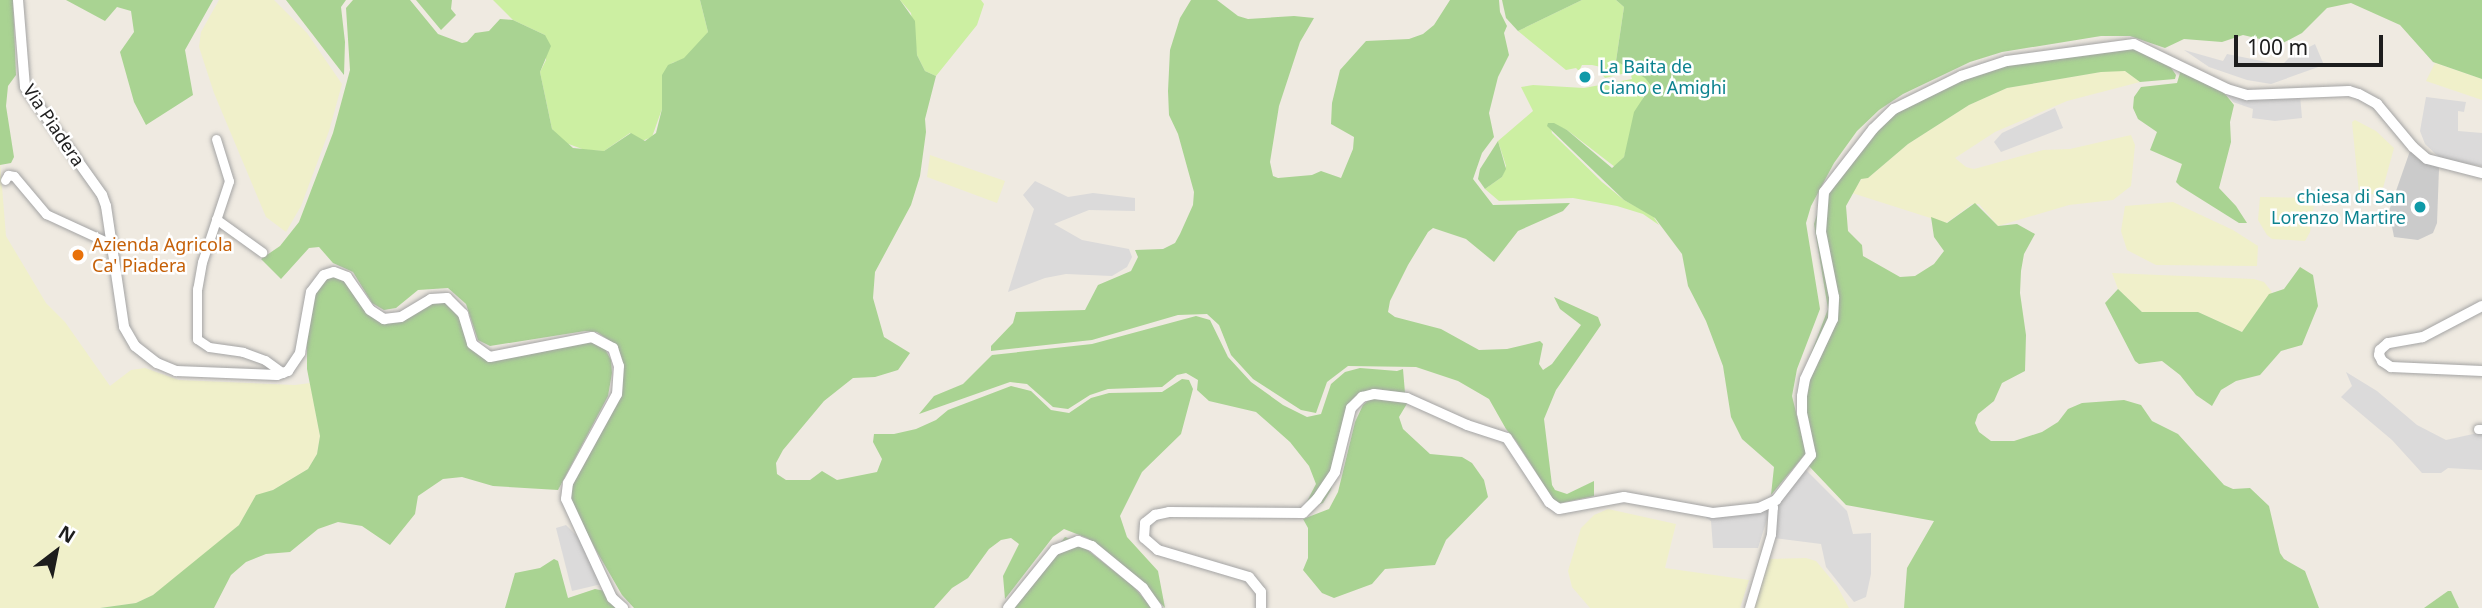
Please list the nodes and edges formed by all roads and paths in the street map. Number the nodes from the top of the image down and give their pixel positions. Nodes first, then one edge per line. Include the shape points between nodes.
1 (18, 0) edge
2 (216, 139) dead end
3 (2482, 173) edge
4 (5, 180) dead end
5 (216, 219) junction
6 (111, 244) junction
7 (262, 252) dead end
8 (2482, 306) edge
9 (2482, 371) edge
10 (283, 373) junction
11 (1770, 503) junction
12 (622, 608) edge
13 (1008, 608) edge
14 (1157, 608) edge
15 (1261, 608) edge
16 (1749, 608) edge

1 - 6 street, Via Piadera via 24,86 102,195
2 - 5 street via 229,181
3 - 11 street via 2427,159 2377,104 2359,94 2247,95 2139,45 2007,61 1961,76 1882,119 1825,192 1821,232 1835,306 1802,396 1811,455
4 - 6 street via 14,176 46,214
5 - 7 street
5 - 10 street via 197,289 197,339 209,347 265,360
6 - 10 street, Via Piadera via 124,327 146,356 176,371
8 - 9 street via 2423,337 2388,343 2379,355 2391,368
10 - 12 street via 292,368 300,353 311,292 324,275 334,272 347,277 370,310 384,319 401,317 431,299 447,298 463,314 472,344 490,357 592,337 604,342 615,352 619,366 617,394 568,483 566,499 612,598
11 - 15 street via 1713,513 1616,497 1559,509 1549,502 1507,438 1407,398 1374,394 1362,397 1351,408 1335,472 1303,513 1169,512 1145,523 1142,536 1155,549 1252,579 1261,592
11 - 16 street via 1771,534
13 - 14 street via 1055,550 1078,541 1092,545 1143,588

